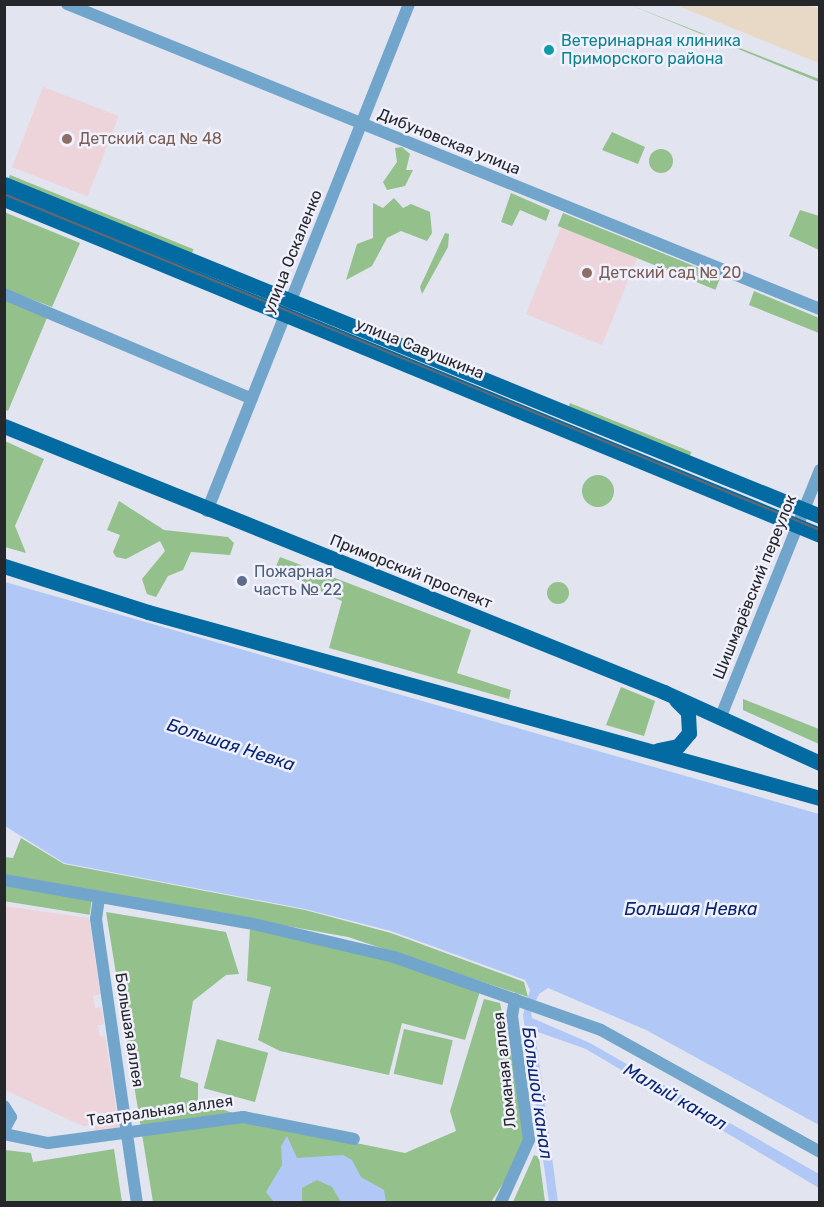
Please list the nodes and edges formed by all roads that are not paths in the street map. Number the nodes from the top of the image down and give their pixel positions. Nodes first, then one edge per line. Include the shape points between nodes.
1 (67, 4) edge
2 (409, 4) edge
3 (362, 125) junction
4 (4, 184) edge
5 (4, 200) edge
6 (4, 294) edge
7 (289, 308) junction
8 (819, 309) edge
9 (252, 399) junction
10 (4, 426) edge
11 (819, 470) edge
12 (804, 510) junction
13 (207, 511) junction
14 (819, 516) edge
15 (797, 525) junction
16 (819, 536) edge
17 (4, 566) edge
18 (664, 692) junction
19 (721, 716) junction
20 (652, 750) junction
21 (803, 754) junction
22 (819, 755) edge
23 (819, 763) edge
24 (819, 798) edge
25 (4, 880) edge
26 (99, 898) junction
27 (526, 1002) junction
28 (4, 1106) edge
29 (6, 1132) edge
30 (128, 1135) junction
31 (354, 1139) dead end
32 (819, 1152) edge
33 (137, 1203) edge
34 (501, 1203) edge

1 - 3 street, Дибуновская улица
2 - 3 street, улица Оскаленко
3 - 7 street, улица Оскаленко
3 - 8 street, Дибуновская улица
4 - 7 main road, улица Савушкина
5 - 7 main road, улица Савушкина
6 - 9 street
7 - 9 street, улица Оскаленко
7 - 12 main road, улица Савушкина
7 - 15 main road, улица Савушкина
9 - 13 street, улица Оскаленко
10 - 13 main road, Приморский проспект
11 - 12 street, Шишмарёвский переулок
12 - 14 main road, улица Савушкина
12 - 15 street, Шишмарёвский переулок
13 - 18 main road, Приморский проспект
15 - 16 main road, улица Савушкина
15 - 19 street, Шишмарёвский переулок
17 - 20 main road via 159,615
18 - 19 main road, Приморский проспект
18 - 20 main road via 688,712 691,725 678,746
19 - 21 main road, Приморский проспект
20 - 24 main road
21 - 22 street, Приморский проспект
21 - 23 main road, Приморский проспект
25 - 26 street
26 - 27 street via 304,934 394,957
26 - 30 street, Большая аллея via 96,919
27 - 32 street via 640,1048
27 - 34 street, Ломаная аллея via 512,1016 529,1140 520,1169
28 - 29 street via 11,1117
29 - 30 street, Театральная аллея via 48,1143
30 - 31 street, Театральная аллея via 243,1117
30 - 33 street, Большая аллея

